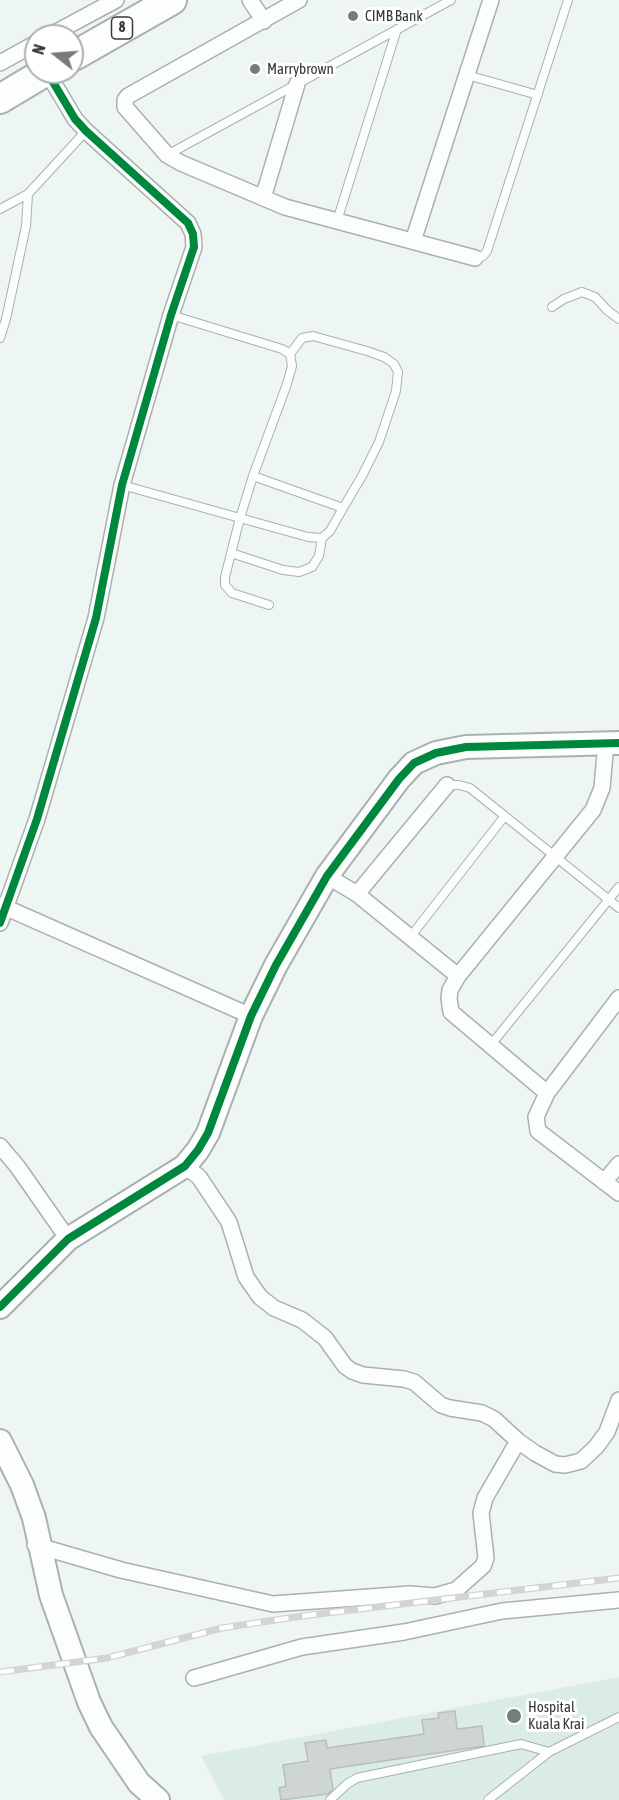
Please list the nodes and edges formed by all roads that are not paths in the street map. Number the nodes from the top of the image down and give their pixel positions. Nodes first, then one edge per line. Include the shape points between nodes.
1 (116, 0) edge
2 (250, 0) edge
3 (299, 0) edge
4 (451, 0) edge
5 (491, 0) edge
6 (568, 0) edge
7 (155, 4) edge
8 (264, 21) junction
9 (71, 24) edge
10 (397, 29) junction
11 (84, 49) edge
12 (24, 50) edge
13 (0, 63) edge
14 (467, 75) junction
15 (26, 84) edge
16 (53, 84) edge
17 (297, 84) junction
18 (538, 95) junction
19 (0, 99) edge
20 (86, 131) junction
21 (167, 155) junction
22 (28, 194) junction
23 (263, 198) junction
24 (0, 208) edge
25 (337, 221) junction
26 (413, 241) junction
27 (475, 258) joint
28 (552, 307) dead end
29 (0, 310) edge
30 (171, 315) junction
31 (6, 319) junction
32 (619, 319) edge
33 (0, 338) edge
34 (290, 354) junction
35 (253, 476) junction
36 (122, 485) junction
37 (343, 508) junction
38 (240, 518) junction
39 (322, 538) junction
40 (231, 553) junction
41 (269, 605) dead end
42 (613, 743) edge
43 (447, 785) joint
44 (504, 817) junction
45 (556, 856) junction
46 (327, 876) junction
47 (619, 887) edge
48 (357, 894) junction
49 (609, 900) junction
50 (3, 906) edge
51 (619, 908) edge
52 (0, 923) edge
53 (411, 936) junction
54 (458, 976) junction
55 (619, 998) edge
56 (251, 1016) junction
57 (490, 1046) junction
58 (547, 1093) junction
59 (0, 1146) edge
60 (619, 1164) edge
61 (185, 1166) junction
62 (604, 1182) junction
63 (619, 1193) edge
64 (68, 1239) junction
65 (3, 1307) edge
66 (619, 1400) edge
67 (0, 1441) edge
68 (518, 1441) junction
69 (0, 1476) edge
70 (36, 1546) junction
71 (619, 1600) edge
72 (194, 1678) dead end
73 (619, 1717) edge
74 (549, 1752) junction
75 (158, 1800) edge
76 (330, 1800) edge
77 (488, 1800) edge

1 - 9 street
2 - 8 street
3 - 8 street
4 - 10 lane
5 - 14 street
6 - 18 lane
7 - 11 highway, 8
8 - 21 street via 125,100 125,107
10 - 17 lane
10 - 25 lane
12 - 13 street
14 - 18 lane
14 - 26 street
15 - 19 highway
16 - 20 street
17 - 21 lane
17 - 23 street
18 - 27 lane via 487,251
20 - 22 lane
20 - 30 street via 188,223 194,247
21 - 23 street
22 - 24 lane
22 - 31 lane via 26,226
23 - 25 street
25 - 26 street
26 - 27 street
28 - 32 lane via 582,292 595,297
29 - 31 lane
30 - 34 lane
30 - 36 street
31 - 33 lane
34 - 35 lane via 292,366 287,384
34 - 37 lane via 302,338 313,336 384,357 394,363 398,372 396,392 379,442
35 - 37 lane
35 - 38 lane
36 - 38 lane
36 - 50 street via 96,618 37,819
37 - 39 lane
38 - 39 lane
38 - 40 lane
39 - 40 lane via 319,556 312,567 299,572
40 - 41 lane via 225,585 232,593
42 - 45 street via 593,810
42 - 46 street via 466,747 436,753 414,764 399,779
43 - 44 lane via 470,788
43 - 48 street
44 - 45 lane
44 - 53 lane
45 - 49 lane
45 - 54 street
46 - 48 street
46 - 56 street
47 - 49 lane
48 - 53 street
49 - 51 lane
49 - 57 lane
50 - 52 street
50 - 56 street
53 - 54 street
54 - 57 street via 450,990 451,1012
55 - 58 street
56 - 61 street via 208,1132
57 - 58 street
58 - 62 street via 536,1117 538,1131
59 - 64 street
60 - 62 street
61 - 64 street
61 - 68 street via 199,1177 229,1222 246,1277 260,1297 325,1338 352,1371 414,1382 441,1405 494,1419
62 - 63 street
64 - 65 street
66 - 68 street via 607,1432 581,1461 555,1464
67 - 70 street via 34,1518
68 - 70 street via 485,1498 481,1513 486,1558 483,1566 456,1590 435,1596 410,1594 273,1604 121,1570
69 - 70 street
70 - 75 street via 65,1636 101,1727 139,1783
71 - 72 street via 502,1611 404,1632 302,1647
73 - 74 lane
74 - 76 lane via 521,1744 357,1778
74 - 77 lane

